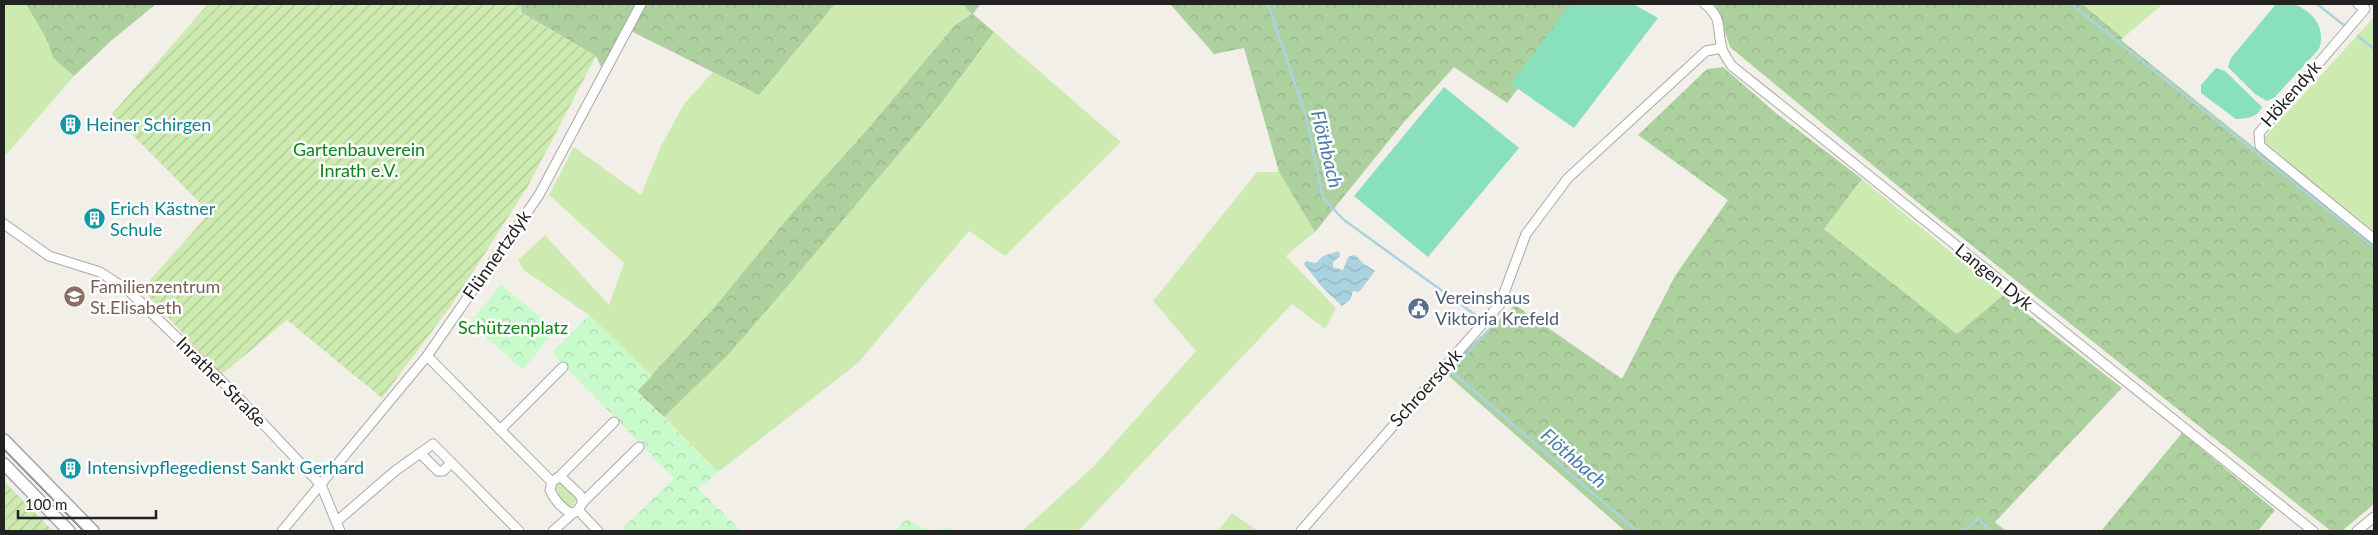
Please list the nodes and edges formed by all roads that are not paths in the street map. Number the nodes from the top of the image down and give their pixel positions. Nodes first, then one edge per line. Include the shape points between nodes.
1 (641, 4) edge
2 (1705, 4) edge
3 (2358, 4) edge
4 (1722, 48) junction
5 (4, 224) edge
6 (2374, 239) edge
7 (426, 356) junction
8 (563, 367) dead end
9 (614, 422) dead end
10 (500, 430) junction
11 (4, 440) edge
12 (639, 447) dead end
13 (420, 453) junction
14 (451, 463) junction
15 (4, 464) edge
16 (556, 479) junction
17 (321, 485) junction
18 (578, 509) junction
19 (2374, 517) edge
20 (336, 522) junction
21 (69, 531) edge
22 (93, 531) edge
23 (282, 531) edge
24 (340, 531) edge
25 (519, 531) edge
26 (553, 531) edge
27 (598, 531) edge
28 (1301, 531) edge
29 (2313, 531) edge
30 (2357, 531) edge

1 - 7 street, Flünnertzdyk via 539,194
2 - 4 street, Langen Dyk via 1716,12
3 - 6 street, Hökendyk via 2365,9 2259,133 2260,146
4 - 28 street, Schroersdyk via 1706,51 1568,178 1526,234 1500,304
4 - 29 street, Langen Dyk via 1732,66 1780,106
5 - 17 street, Inrather Straße via 48,256 100,272 129,290 235,394
7 - 10 street
7 - 17 street, Flünnertzdyk
8 - 10 street
9 - 16 street
10 - 16 street
11 - 22 street
12 - 18 street
13 - 14 street via 432,444
13 - 14 street via 438,472
13 - 20 street via 394,471
14 - 25 street
15 - 21 street
16 - 18 street via 580,495
16 - 18 street via 550,490 554,499
17 - 20 street, Inrather Straße
17 - 23 street, Flünnertzdyk
18 - 26 street
18 - 27 street
19 - 30 street
20 - 24 street, Inrather Straße

